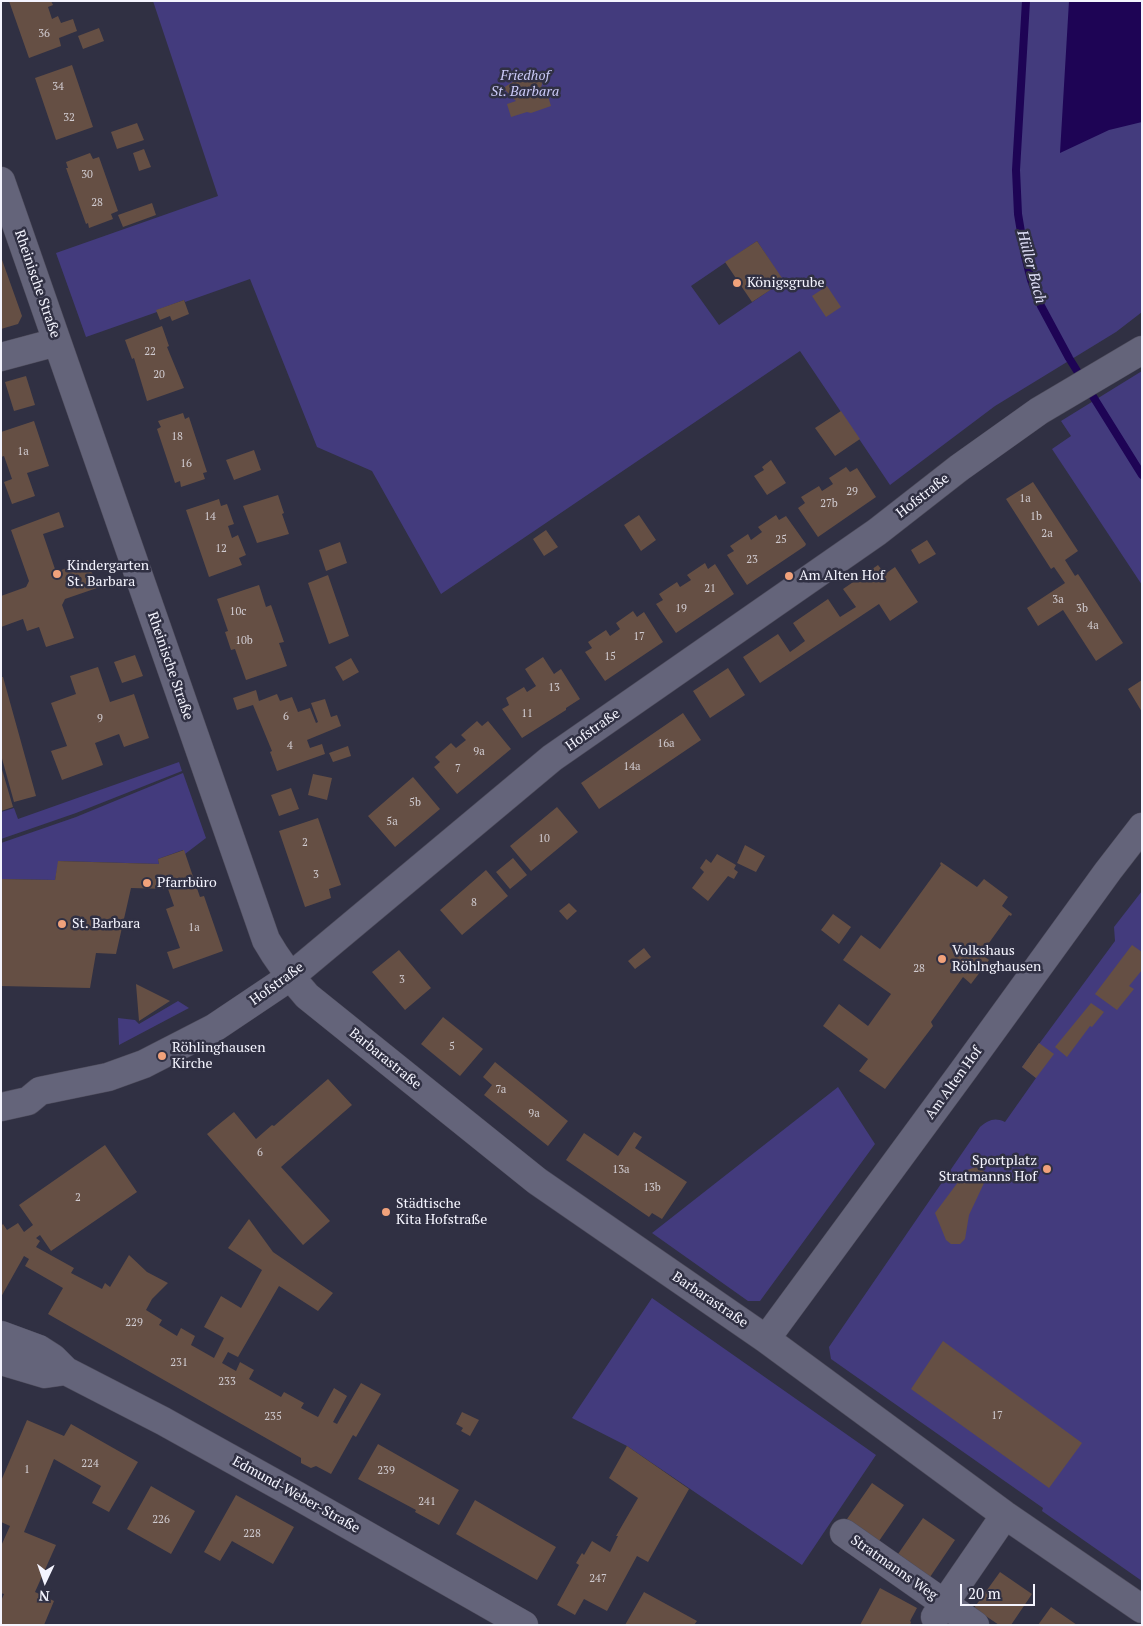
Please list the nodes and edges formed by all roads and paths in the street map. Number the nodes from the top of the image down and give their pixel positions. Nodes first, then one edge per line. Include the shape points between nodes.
1 (1, 181) edge
2 (57, 342) junction
3 (1142, 350) edge
4 (1, 357) edge
5 (1142, 827) edge
6 (290, 977) junction
7 (1, 1088) edge
8 (40, 1091) junction
9 (1, 1107) edge
10 (1, 1336) edge
11 (766, 1339) junction
12 (1, 1361) edge
13 (66, 1371) junction
14 (1005, 1515) junction
15 (844, 1533) dead end
16 (1142, 1609) edge
17 (940, 1610) junction
18 (524, 1625) edge
19 (975, 1625) edge

1 - 2 street, Rheinische Straße
2 - 4 street
2 - 6 street, Rheinische Straße via 266,940
3 - 6 street, Hofstraße via 1039,411 876,532 552,758
5 - 11 street, Am Alten Hof
6 - 8 street, Hofstraße via 214,1028 162,1056 108,1077
6 - 11 street, Barbarastraße via 307,996 537,1182
7 - 8 street, Hofstraße via 23,1086
8 - 9 street, Hofstraße via 28,1101
10 - 13 street, Edmund-Weber-Straße via 39,1349
11 - 14 street, Barbarastraße
12 - 13 street via 45,1374
13 - 18 street, Edmund-Weber-Straße via 163,1421
14 - 16 street, Barbarastraße
14 - 17 street, Stratmanns Weg
15 - 17 street, Stratmanns Weg
17 - 19 street, Stratmanns Weg

